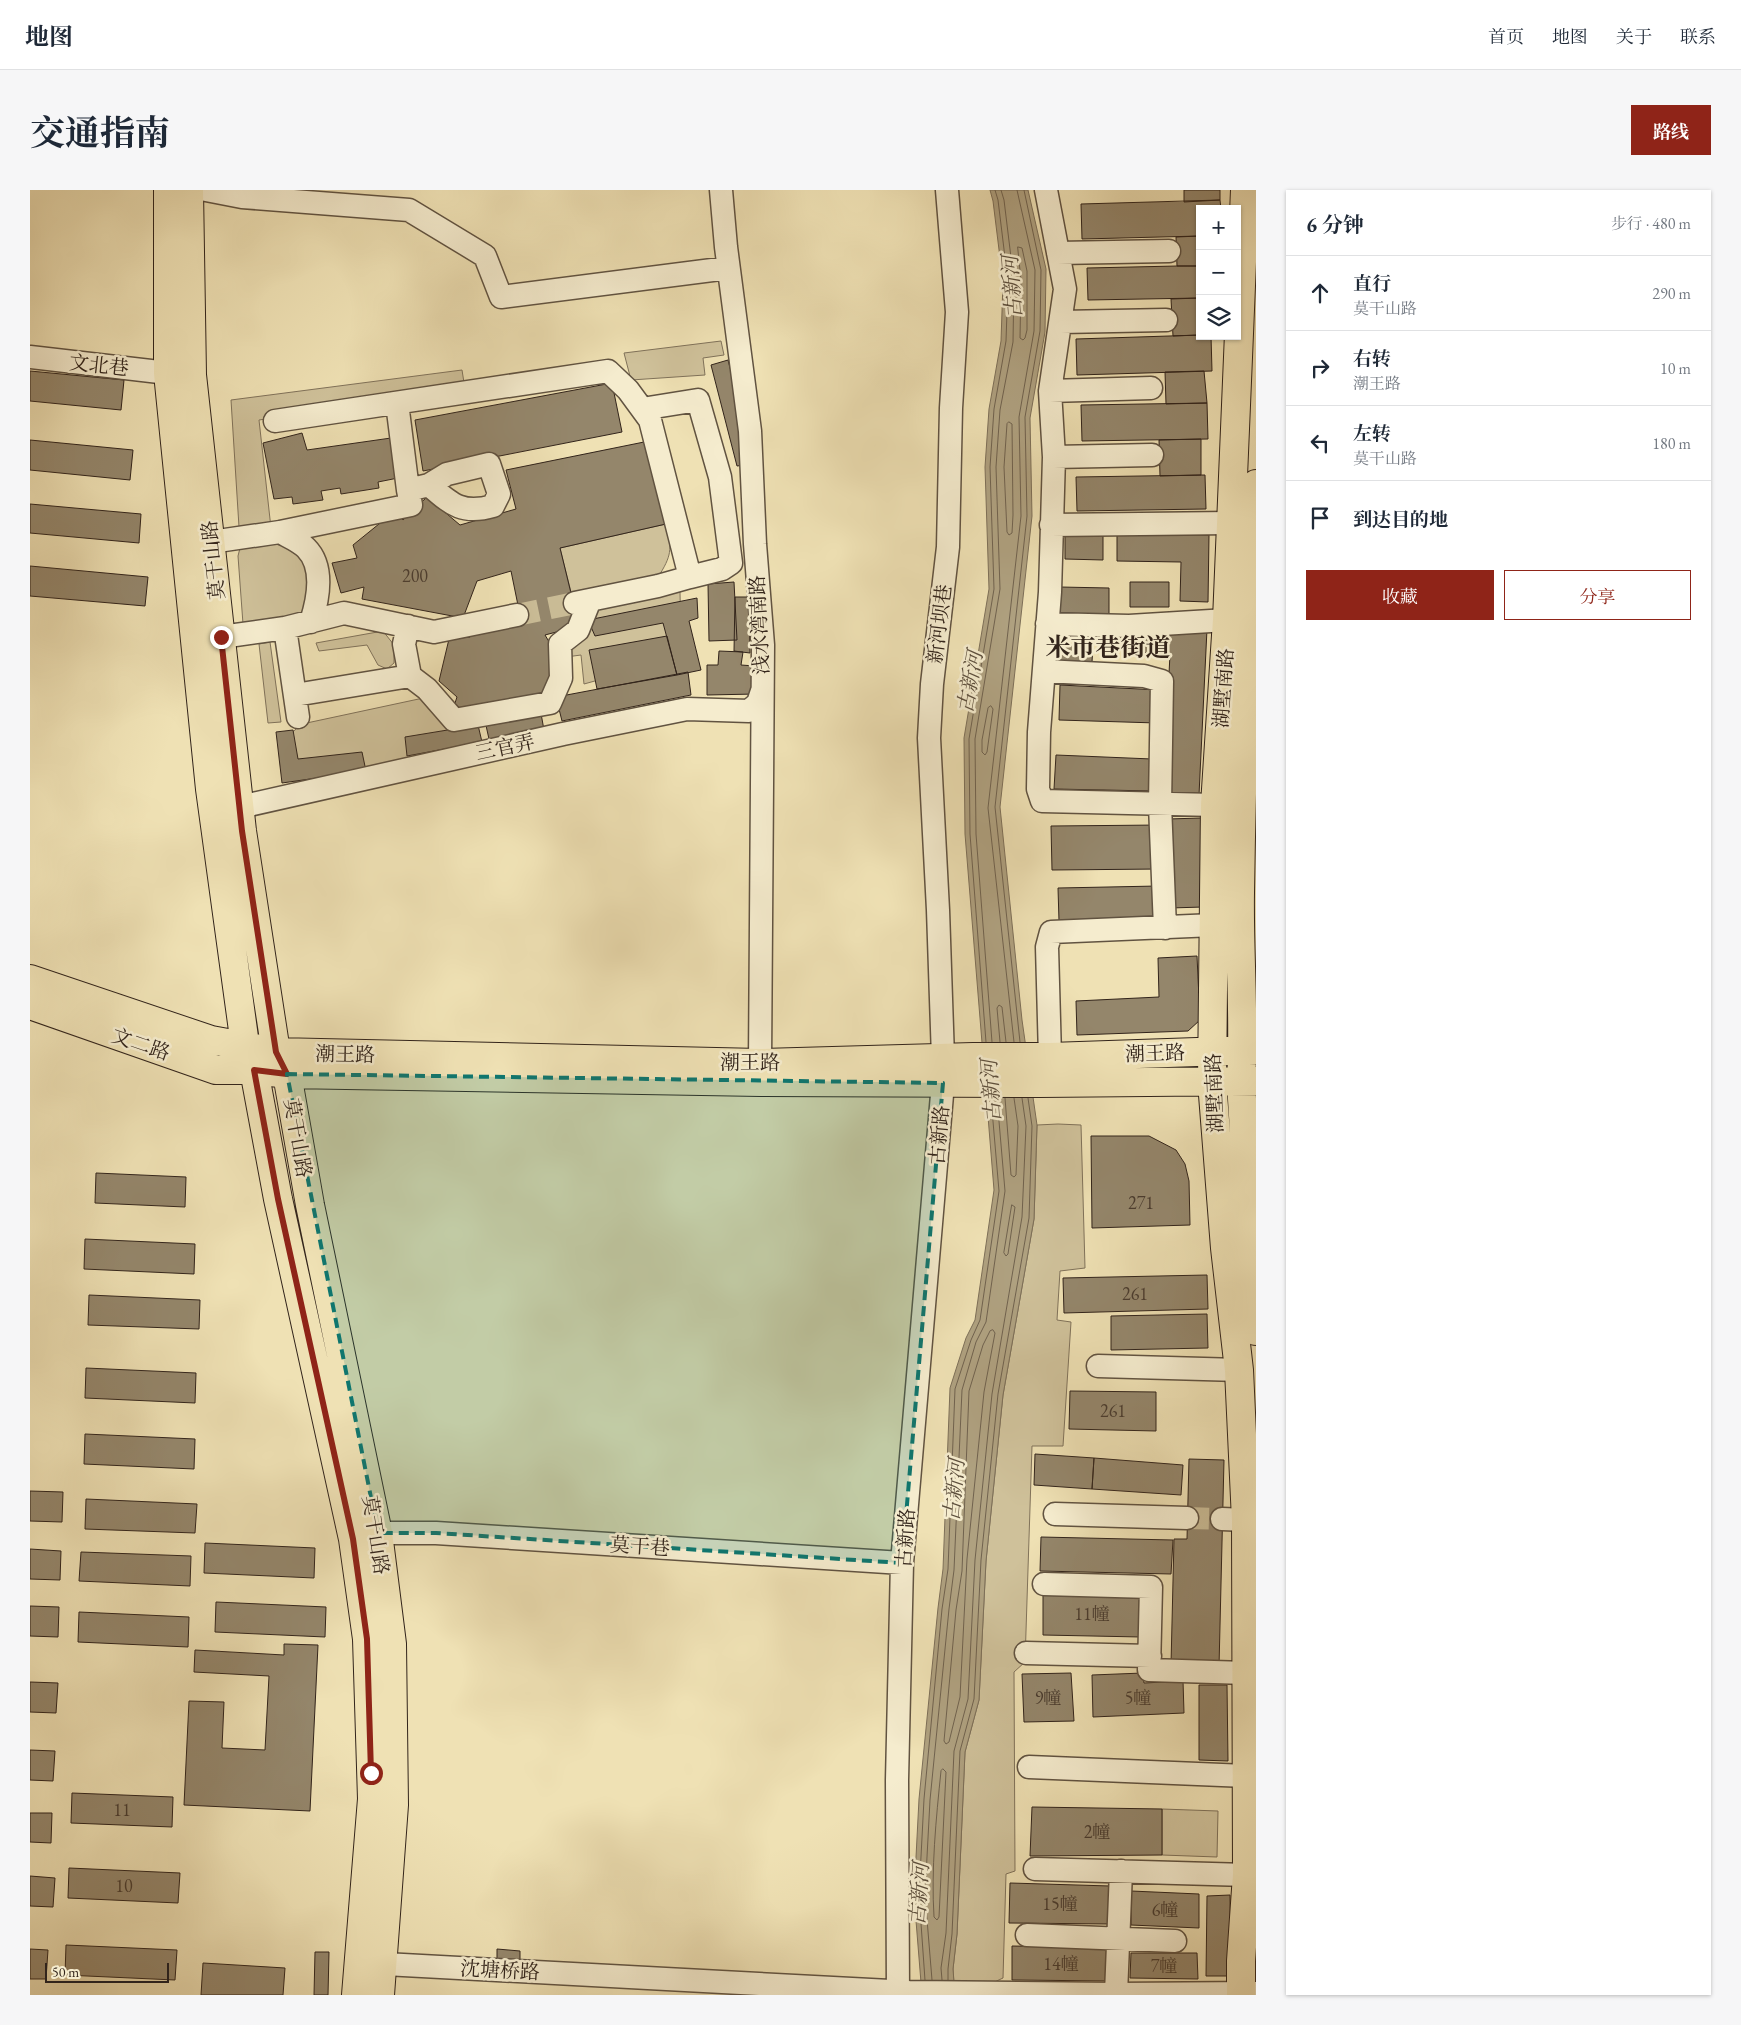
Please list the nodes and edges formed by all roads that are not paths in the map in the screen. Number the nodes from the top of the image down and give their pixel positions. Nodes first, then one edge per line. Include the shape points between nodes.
1 (168, 190) edge
2 (189, 190) edge
3 (206, 190) edge
4 (721, 190) edge
5 (947, 190) edge
6 (1046, 190) edge
7 (1245, 190) edge
8 (1169, 251) dead end
9 (1058, 253) junction
10 (728, 268) junction
11 (1166, 320) dead end
12 (1061, 322) junction
13 (30, 358) edge
14 (168, 373) junction
15 (1151, 388) dead end
16 (1050, 391) junction
17 (397, 402) junction
18 (642, 409) junction
19 (275, 421) dead end
20 (1152, 455) dead end
21 (1054, 457) junction
22 (1256, 484) edge
23 (1230, 523) junction
24 (1051, 525) junction
25 (280, 532) junction
26 (211, 542) junction
27 (690, 577) junction
28 (517, 615) tunnel mouth
29 (1244, 616) edge
30 (311, 622) junction
31 (1048, 624) junction
32 (408, 626) junction
33 (285, 628) junction
34 (221, 637) junction
35 (1044, 671) junction
36 (410, 676) junction
37 (762, 691) junction
38 (295, 695) junction
39 (298, 717) dead end
40 (1160, 805) junction
41 (1215, 805) junction
42 (240, 806) junction
43 (1248, 895) edge
44 (1214, 925) junction
45 (1165, 928) junction
46 (30, 979) edge
47 (30, 1005) edge
48 (1250, 1050) edge
49 (1213, 1051) junction
50 (1041, 1057) junction
51 (250, 1058) junction
52 (282, 1063) junction
53 (760, 1063) junction
54 (943, 1070) junction
55 (974, 1070) junction
56 (1212, 1082) junction
57 (1249, 1082) edge
58 (1256, 1331) edge
59 (1098, 1366) dead end
60 (1239, 1370) junction
61 (1055, 1514) dead end
62 (1187, 1518) tunnel mouth
63 (378, 1534) junction
64 (902, 1563) junction
65 (1044, 1584) dead end
66 (1026, 1653) dead end
67 (1150, 1656) junction
68 (1246, 1673) junction
69 (1029, 1767) dead end
70 (1246, 1776) junction
71 (1035, 1869) dead end
72 (1121, 1871) junction
73 (1247, 1875) junction
74 (1027, 1935) dead end
75 (1118, 1938) junction
76 (1175, 1941) dead end
77 (370, 1963) junction
78 (902, 1993) edge
79 (1246, 1993) edge
80 (1116, 1994) edge
81 (356, 1995) edge
82 (380, 1995) edge

1 - 14 main road, 莫干山路
2 - 26 main road, 莫干山路 via 192,375
3 - 10 street via 242,197 410,210 485,256 501,297
4 - 10 street, 浅水湾南路
5 - 54 street, 新河坝巷 via 957,312 948,546 929,738
6 - 9 street
7 - 23 main road, 湖墅南路
8 - 9 street
9 - 12 street via 1065,289
10 - 37 street, 浅水湾南路 via 750,431 763,645
11 - 12 street
12 - 16 street
13 - 14 street, 文北巷
14 - 51 main road, 莫干山路 via 210,789
15 - 16 street
16 - 21 street
17 - 18 street via 608,371
17 - 19 street
17 - 25 street via 418,487 411,505
18 - 27 street via 650,420
18 - 27 street via 698,400 720,477 731,563 722,569
20 - 21 street
21 - 24 street
22 - 29 main road, 湖墅南路
23 - 24 street
23 - 29 main road, 湖墅南路
24 - 31 street
25 - 26 street
25 - 30 street via 307,549 316,566 319,584
26 - 34 main road, 莫干山路
27 - 36 street via 583,601 578,630 560,644 561,678 550,703 454,720 428,689
28 - 32 street via 434,632
29 - 31 street via 1129,626
29 - 41 main road, 湖墅南路
29 - 43 main road, 湖墅南路
30 - 32 street via 344,613
30 - 33 street
31 - 35 street
32 - 36 street via 404,644
33 - 34 street
33 - 38 street
34 - 42 main road, 莫干山路
35 - 40 street via 1144,676 1162,681
35 - 40 street via 1038,789 1042,801
36 - 38 street
37 - 42 street, 三官弄 via 758,704 749,711 687,710 554,736
37 - 53 street, 浅水湾南路
38 - 39 street
40 - 41 street
40 - 45 street
41 - 44 main road, 湖墅南路
42 - 52 main road, 莫干山路
43 - 48 main road, 湖墅南路
44 - 45 street
44 - 49 main road, 湖墅南路
45 - 50 street via 1051,932 1047,947
46 - 51 main road, 文二路 via 212,1040
47 - 51 main road, 文二路 via 216,1070
48 - 49 main road, 潮王路
48 - 57 main road, 湖墅南路
49 - 50 main road, 潮王路
49 - 56 main road, 湖墅南路
50 - 55 main road, 潮王路
51 - 52 main road, 潮王路
51 - 77 main road, 莫干山路 via 353,1539 367,1639 372,1799
52 - 53 main road, 潮王路
52 - 54 main road, 潮王路 via 751,1082
52 - 63 main road, 莫干山路
53 - 54 main road, 潮王路
54 - 55 main road, 潮王路
54 - 64 street, 古新路
55 - 56 main road, 潮王路 via 1040,1083
56 - 57 main road, 潮王路
56 - 60 main road, 湖墅南路 via 1225,1248
57 - 58 main road, 湖墅南路
59 - 60 street
60 - 68 main road, 湖墅南路 via 1234,1520
61 - 62 street
63 - 64 street, 莫干巷 via 436,1533
63 - 77 main road, 莫干山路 via 392,1644 394,1805
64 - 78 street, 古新路 via 897,1780
65 - 67 street via 1151,1587
66 - 67 street
67 - 68 street via 1149,1670
68 - 70 main road, 湖墅南路
69 - 70 street
70 - 73 main road, 湖墅南路
71 - 72 street
72 - 73 street
72 - 75 street
73 - 79 main road, 湖墅南路 via 1241,1961
74 - 75 street
75 - 76 street
75 - 80 street
77 - 78 street, 沈塘桥路
77 - 81 main road, 莫干山路
77 - 82 main road, 莫干山路
78 - 80 street, 沈塘桥路
79 - 80 street, 沈塘桥路

